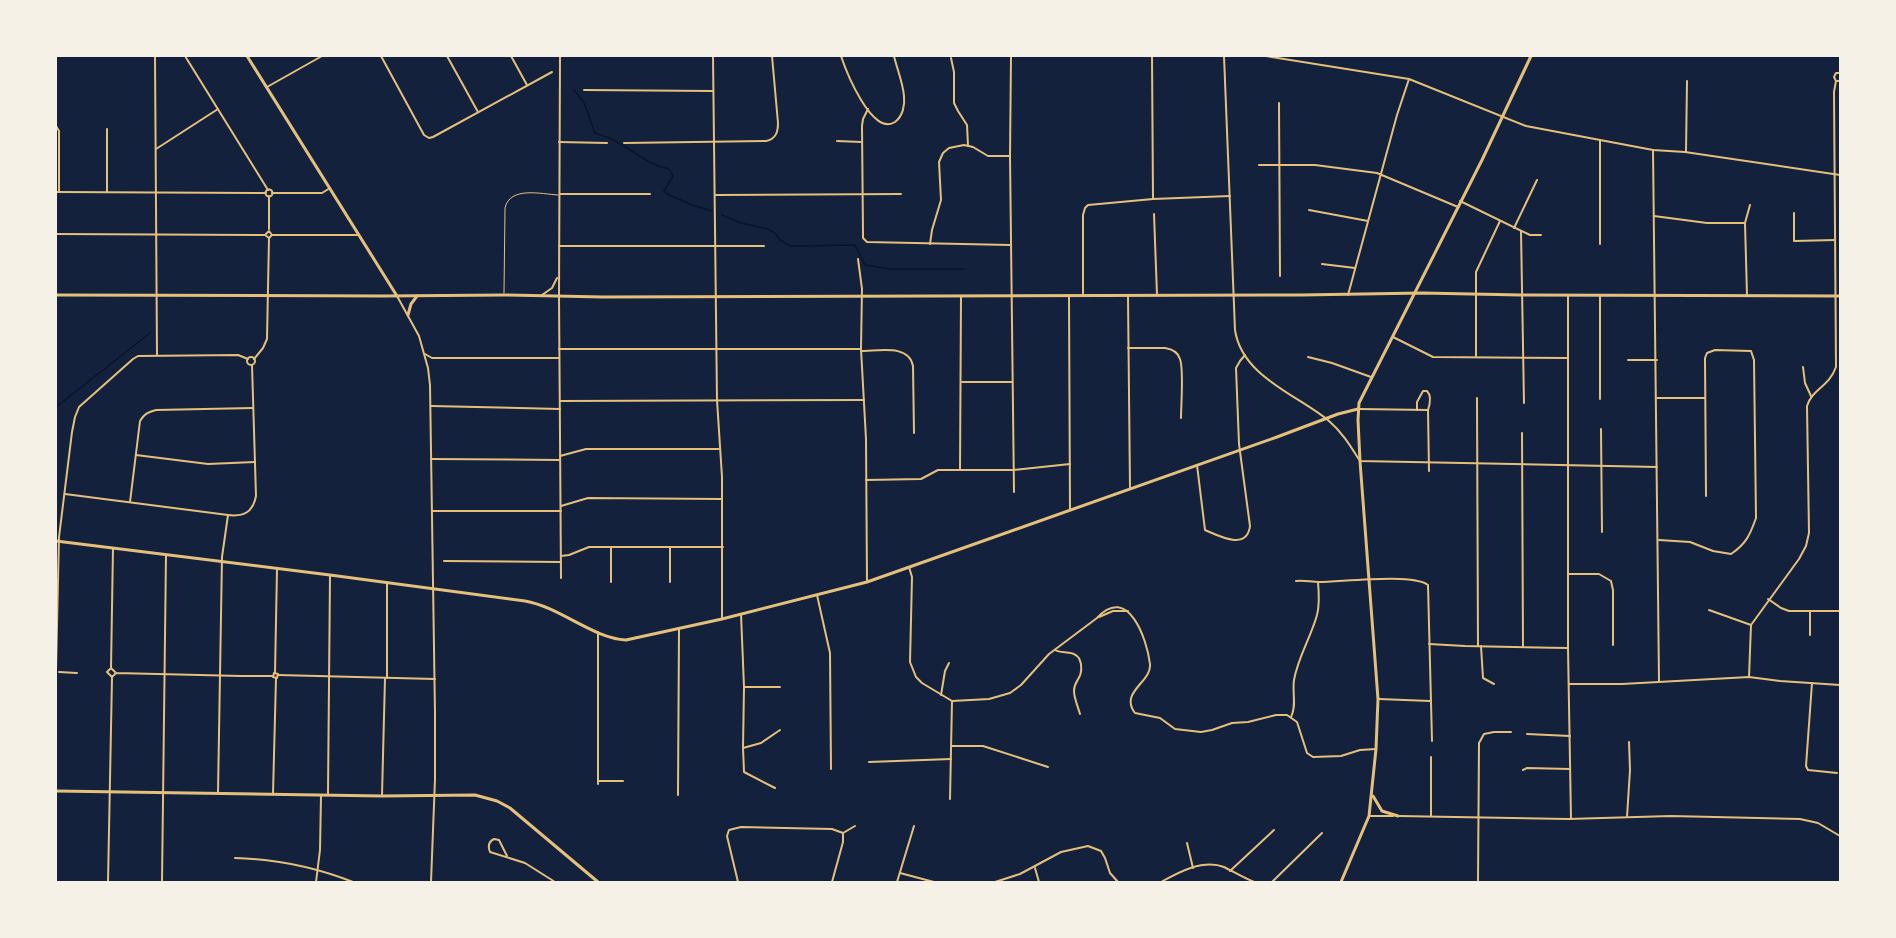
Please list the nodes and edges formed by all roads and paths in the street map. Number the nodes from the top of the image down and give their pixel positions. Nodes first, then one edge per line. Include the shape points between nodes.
1 (56, 56) edge
2 (65, 56) edge
3 (128, 56) edge
4 (155, 56) edge
5 (185, 56) edge
6 (247, 56) edge
7 (320, 56) edge
8 (381, 56) edge
9 (447, 56) edge
10 (511, 56) edge
11 (560, 56) edge
12 (713, 56) edge
13 (772, 56) edge
14 (842, 56) edge
15 (894, 56) edge
16 (1011, 56) edge
17 (1152, 56) edge
18 (1224, 56) edge
19 (1266, 56) edge
20 (1531, 56) edge
21 (951, 58) dead end
22 (552, 72) dead end
23 (1840, 73) edge
24 (1409, 79) junction
25 (1687, 81) dead end
26 (1838, 81) edge
27 (528, 85) junction
28 (267, 87) junction
29 (584, 90) dead end
30 (714, 91) junction
31 (1279, 103) dead end
32 (218, 109) junction
33 (868, 109) junction
34 (478, 112) junction
35 (1502, 117) junction
36 (56, 126) edge
37 (107, 129) dead end
38 (837, 141) dead end
39 (1600, 141) junction
40 (559, 142) junction
41 (713, 142) junction
42 (862, 142) junction
43 (608, 143) dead end
44 (624, 144) dead end
45 (968, 146) junction
46 (156, 148) junction
47 (1653, 150) junction
48 (1686, 152) junction
49 (1010, 156) junction
50 (1259, 165) dead end
51 (1280, 166) junction
52 (1381, 174) junction
53 (1835, 174) junction
54 (1840, 175) edge
55 (1537, 180) dead end
56 (330, 188) junction
57 (267, 191) junction
58 (57, 192) edge
59 (107, 192) junction
60 (156, 193) junction
61 (272, 193) junction
62 (651, 194) dead end
63 (862, 194) junction
64 (901, 194) dead end
65 (558, 195) junction
66 (716, 195) junction
67 (269, 196) junction
68 (1230, 196) junction
69 (1153, 199) junction
70 (1460, 201) junction
71 (1750, 205) dead end
72 (1458, 207) junction
73 (1309, 210) dead end
74 (1154, 213) dead end
75 (1794, 213) dead end
76 (1654, 216) junction
77 (1500, 221) junction
78 (1369, 222) junction
79 (1745, 223) junction
80 (1514, 228) junction
81 (269, 231) junction
82 (1521, 231) junction
83 (56, 234) edge
84 (158, 234) junction
85 (265, 235) junction
86 (272, 235) junction
87 (359, 235) junction
88 (1541, 235) dead end
89 (269, 238) junction
90 (1835, 240) junction
91 (930, 244) junction
92 (1600, 244) dead end
93 (1010, 245) junction
94 (559, 246) junction
95 (716, 246) junction
96 (764, 246) dead end
97 (858, 259) dead end
98 (1322, 264) dead end
99 (1356, 268) junction
100 (559, 275) junction
101 (1280, 276) dead end
102 (1414, 293) junction
103 (1476, 294) junction
104 (56, 295) edge
105 (157, 295) junction
106 (418, 295) junction
107 (504, 295) junction
108 (1157, 295) junction
109 (1233, 295) junction
110 (1348, 295) junction
111 (1568, 295) junction
112 (1600, 295) junction
113 (1656, 295) junction
114 (1747, 295) junction
115 (268, 296) junction
116 (397, 296) junction
117 (541, 296) junction
118 (559, 296) junction
119 (862, 296) junction
120 (961, 296) junction
121 (1011, 296) junction
122 (1069, 296) junction
123 (1083, 296) junction
124 (1128, 296) junction
125 (1521, 296) junction
126 (1835, 296) junction
127 (1840, 296) edge
128 (716, 297) junction
129 (408, 315) junction
130 (1392, 336) junction
131 (1128, 348) junction
132 (559, 349) junction
133 (716, 349) junction
134 (861, 350) junction
135 (424, 354) junction
136 (157, 355) junction
137 (1245, 355) junction
138 (1308, 357) dead end
139 (1476, 357) junction
140 (1522, 357) junction
141 (559, 358) junction
142 (1568, 358) junction
143 (248, 359) junction
144 (254, 359) junction
145 (1628, 360) dead end
146 (1657, 360) junction
147 (252, 365) junction
148 (1803, 367) dead end
149 (1371, 377) junction
150 (962, 381) junction
151 (1012, 382) junction
152 (1811, 396) junction
153 (1477, 398) dead end
154 (1657, 398) junction
155 (1705, 398) junction
156 (1600, 399) dead end
157 (717, 400) junction
158 (864, 400) junction
159 (560, 401) junction
160 (1524, 403) dead end
161 (430, 406) junction
162 (253, 408) junction
163 (560, 409) junction
164 (1358, 409) junction
165 (1417, 410) junction
166 (1428, 410) junction
167 (1181, 418) dead end
168 (1327, 419) junction
169 (1600, 429) dead end
170 (914, 433) dead end
171 (1522, 433) dead end
172 (719, 449) junction
173 (1240, 451) junction
174 (136, 455) junction
175 (560, 456) junction
176 (431, 459) junction
177 (560, 460) junction
178 (255, 462) junction
179 (1360, 462) junction
180 (1429, 463) junction
181 (1070, 464) junction
182 (1197, 465) junction
183 (1477, 465) junction
184 (1521, 465) junction
185 (1568, 467) junction
186 (1601, 467) junction
187 (1657, 467) junction
188 (960, 470) junction
189 (1012, 470) junction
190 (1429, 471) dead end
191 (866, 480) junction
192 (1130, 489) junction
193 (1014, 492) dead end
194 (65, 494) junction
195 (1707, 496) dead end
196 (722, 499) junction
197 (130, 502) junction
198 (561, 506) junction
199 (1071, 510) junction
200 (432, 511) junction
201 (561, 511) junction
202 (228, 515) junction
203 (1602, 532) dead end
204 (1659, 540) junction
205 (57, 542) edge
206 (611, 546) junction
207 (670, 547) junction
208 (723, 547) junction
209 (113, 548) junction
210 (166, 554) junction
211 (561, 556) junction
212 (444, 561) dead end
213 (222, 562) junction
214 (561, 562) junction
215 (909, 567) junction
216 (277, 569) junction
217 (1568, 574) junction
218 (330, 575) junction
219 (561, 578) dead end
220 (1368, 579) junction
221 (1296, 581) dead end
222 (387, 582) junction
223 (611, 582) dead end
224 (670, 582) dead end
225 (867, 582) junction
226 (1318, 582) junction
227 (433, 589) junction
228 (817, 595) junction
229 (1768, 599) junction
230 (1709, 610) dead end
231 (1840, 611) edge
232 (1810, 612) junction
233 (741, 614) junction
234 (722, 619) junction
235 (1751, 625) junction
236 (679, 629) junction
237 (598, 632) junction
238 (1810, 635) dead end
239 (1429, 644) junction
240 (1613, 645) dead end
241 (1479, 646) junction
242 (1522, 647) junction
243 (1568, 648) junction
244 (1054, 650) junction
245 (949, 663) dead end
246 (111, 668) junction
247 (56, 670) edge
248 (116, 672) junction
249 (77, 673) dead end
250 (57, 674) edge
251 (165, 674) junction
252 (275, 675) junction
253 (220, 676) junction
254 (112, 677) junction
255 (330, 677) junction
256 (1749, 677) junction
257 (386, 678) junction
258 (435, 679) junction
259 (1659, 681) junction
260 (1812, 683) junction
261 (1494, 684) dead end
262 (1569, 684) junction
263 (1840, 685) edge
264 (744, 687) junction
265 (780, 687) dead end
266 (940, 695) junction
267 (1378, 699) junction
268 (952, 700) junction
269 (1430, 701) junction
270 (1080, 714) dead end
271 (1291, 717) junction
272 (56, 730) edge
273 (780, 730) dead end
274 (1511, 732) dead end
275 (1527, 734) dead end
276 (1570, 736) junction
277 (1432, 741) dead end
278 (1629, 742) dead end
279 (951, 746) junction
280 (743, 748) junction
281 (1376, 749) junction
282 (1431, 757) dead end
283 (951, 759) junction
284 (869, 762) dead end
285 (1048, 767) dead end
286 (831, 769) dead end
287 (1570, 769) junction
288 (1523, 770) dead end
289 (1837, 773) dead end
290 (623, 782) dead end
291 (775, 788) dead end
292 (56, 790) edge
293 (109, 791) junction
294 (164, 792) junction
295 (218, 793) junction
296 (273, 794) junction
297 (434, 794) junction
298 (1372, 794) junction
299 (321, 795) junction
300 (328, 795) junction
301 (678, 795) dead end
302 (382, 796) junction
303 (950, 799) dead end
304 (1369, 816) junction
305 (1398, 816) junction
306 (1431, 816) junction
307 (1626, 817) junction
308 (1479, 818) junction
309 (1571, 819) junction
310 (855, 826) dead end
311 (914, 826) dead end
312 (1274, 830) dead end
313 (843, 832) junction
314 (1322, 833) dead end
315 (1840, 836) edge
316 (1187, 843) dead end
317 (507, 856) junction
318 (235, 858) dead end
319 (1035, 867) junction
320 (1192, 868) junction
321 (318, 870) junction
322 (1230, 870) junction
323 (900, 873) junction
324 (108, 882) edge
325 (162, 882) edge
326 (316, 882) edge
327 (353, 882) edge
328 (431, 882) edge
329 (555, 882) edge
330 (598, 882) edge
331 (738, 882) edge
332 (832, 882) edge
333 (897, 882) edge
334 (934, 882) edge
335 (995, 882) edge
336 (1039, 882) edge
337 (1118, 882) edge
338 (1161, 882) edge
339 (1254, 882) edge
340 (1272, 882) edge
341 (1341, 882) edge
342 (1478, 882) edge

1 - 2 street
3 - 4 street
4 - 46 street
5 - 32 street
6 - 28 main road
7 - 28 street
8 - 34 street via 429,138
9 - 34 street
10 - 27 street
11 - 40 street
12 - 30 street
13 - 41 street via 776,136 766,141
14 - 33 street via 849,78
15 - 33 street via 904,94 902,113 895,122 886,124
16 - 49 street
17 - 69 street
18 - 68 street
19 - 24 street
20 - 35 main road
21 - 45 street via 954,103 968,125
22 - 27 street
23 - 26 street via 1834,75
24 - 35 street
24 - 52 street
25 - 48 street
26 - 53 street via 1834,85
27 - 34 street
28 - 56 main road
29 - 30 street
30 - 41 street
31 - 51 street
32 - 46 street
32 - 57 street
33 - 42 street via 862,122
35 - 39 street via 1526,126
35 - 70 main road
36 - 58 street
37 - 59 street
38 - 42 street
39 - 47 street
39 - 92 street
40 - 43 street
40 - 65 street
41 - 44 street
41 - 66 street
42 - 63 street
45 - 49 street via 988,156
45 - 91 street via 949,148 940,157 941,195
46 - 60 street
47 - 48 street
47 - 76 street
48 - 53 street
49 - 93 street
50 - 51 street
51 - 52 street via 1334,167
51 - 101 street
52 - 72 street
52 - 78 street
53 - 54 street
53 - 90 street
55 - 80 street
56 - 61 street via 322,193
56 - 87 main road
57 - 60 street
57 - 61 street
57 - 67 street
58 - 59 street
59 - 60 street
60 - 84 street
61 - 67 street
62 - 65 street
63 - 64 street
63 - 66 street
63 - 91 street via 863,234 867,242
65 - 94 street
65 - 107 lane via 517,194 507,201
66 - 95 street
67 - 81 street
68 - 69 street
68 - 109 street
69 - 123 street via 1092,204 1085,208
70 - 72 main road
70 - 77 street
71 - 79 street
72 - 102 main road
73 - 78 street
74 - 108 street
75 - 90 street via 1794,241
76 - 79 street
76 - 113 street
77 - 80 street
77 - 103 street via 1477,270
78 - 99 street
79 - 114 street
80 - 82 street
81 - 85 street
81 - 86 street
82 - 88 street
82 - 125 street
83 - 84 street
84 - 85 street
84 - 105 street
85 - 89 street
86 - 87 street
86 - 89 street
87 - 116 main road
89 - 115 street
90 - 126 street
91 - 93 street
93 - 121 street
94 - 95 street
94 - 100 street
95 - 96 street
95 - 128 street
97 - 119 street
98 - 99 street
99 - 110 street
100 - 117 street
100 - 118 street
102 - 103 main road
102 - 110 main road
102 - 130 main road
103 - 125 main road
103 - 139 street
104 - 105 main road
105 - 115 main road
105 - 136 street
106 - 107 main road
106 - 116 main road
106 - 129 main road
107 - 117 main road
108 - 109 main road
108 - 124 main road
109 - 110 main road
109 - 137 street via 1236,334
111 - 112 main road
111 - 125 main road
111 - 142 street
112 - 113 main road
112 - 156 street
113 - 114 main road
113 - 146 street
114 - 126 main road
115 - 116 main road
115 - 144 street via 267,339
116 - 129 street
117 - 118 main road
118 - 128 main road
118 - 132 street
119 - 120 main road
119 - 128 main road
119 - 134 street
120 - 121 main road
120 - 150 street
121 - 122 main road
121 - 151 street
122 - 123 main road
122 - 181 street
123 - 124 main road
124 - 131 street
125 - 140 street
126 - 127 main road
126 - 152 street via 1836,367 1828,382
128 - 133 street
129 - 135 street
130 - 139 street via 1433,357
130 - 149 main road
131 - 167 street via 1168,348 1178,355
131 - 192 street
132 - 133 street
132 - 141 street
133 - 134 street
133 - 157 street
134 - 158 street
134 - 170 street via 902,351 911,358
135 - 141 street via 432,358
135 - 161 street via 430,377
136 - 143 street
136 - 194 street via 133,359 79,407
137 - 168 street via 1272,383
137 - 173 street via 1236,368
138 - 149 street
139 - 140 street
140 - 142 street
140 - 160 street
141 - 159 street
142 - 185 street
143 - 144 street
143 - 147 street
144 - 147 street
145 - 146 street
146 - 154 street
147 - 162 street
148 - 152 street
149 - 164 main road
150 - 151 street
150 - 188 street
151 - 189 street
152 - 229 street via 1807,410 1809,533 1799,559
153 - 183 street
154 - 155 street
154 - 187 street
155 - 195 street
155 - 204 street via 1707,353 1751,351 1756,518 1750,536 1731,554 1689,542
157 - 158 street
157 - 159 street
157 - 172 street
158 - 191 street
159 - 163 street
161 - 163 street
161 - 176 street
162 - 174 street via 148,412 140,421
162 - 178 street
163 - 175 street
164 - 165 street
164 - 168 main road
164 - 179 main road
165 - 166 street
165 - 166 street via 1424,390 1430,394
166 - 180 street
168 - 173 main road
168 - 179 street via 1344,436
169 - 186 street
171 - 184 street
172 - 175 street via 586,449
172 - 196 street
173 - 182 main road
173 - 182 street via 1250,526 1248,534 1240,540 1205,530
174 - 178 street via 208,464
174 - 197 street
175 - 177 street
176 - 177 street
176 - 200 street
177 - 198 street
178 - 202 street via 255,504 242,515
179 - 180 street
179 - 220 main road
180 - 183 street
180 - 190 street
181 - 189 street
181 - 199 street
182 - 192 main road
183 - 184 street
183 - 241 street
184 - 185 street
184 - 242 street
185 - 186 street
185 - 217 street
186 - 187 street
186 - 203 street
187 - 204 street
188 - 189 street
188 - 191 street via 936,470 921,479
189 - 193 street
191 - 225 street
192 - 199 main road
194 - 197 street
194 - 205 street
196 - 198 street via 588,498
196 - 208 street
197 - 202 street
198 - 201 street
199 - 215 main road
200 - 201 street
200 - 227 street
201 - 211 street
202 - 213 street
204 - 259 street
205 - 209 main road
205 - 247 street
206 - 207 street
206 - 211 street via 587,547
206 - 223 street
207 - 208 street
207 - 224 street
208 - 234 street
209 - 210 main road
209 - 246 street
210 - 213 main road
210 - 251 street
211 - 214 street
212 - 214 street
213 - 216 main road
213 - 253 street
214 - 219 street
215 - 225 main road
215 - 266 street via 910,662 921,683
216 - 218 main road
216 - 252 street
217 - 240 street via 1599,574 1611,581
217 - 243 street
218 - 222 main road
218 - 255 street
220 - 226 street
220 - 239 street via 1419,581 1428,585
220 - 267 main road
221 - 226 street
222 - 227 main road
222 - 257 street
225 - 228 main road
226 - 271 street via 1317,614 1296,672
227 - 237 main road via 531,602
227 - 258 street
228 - 233 main road
228 - 286 street via 830,653
229 - 232 street via 1789,611
229 - 235 street
230 - 235 street
231 - 232 street
232 - 238 street
233 - 234 main road
233 - 264 street
234 - 236 main road
235 - 256 street
236 - 237 main road via 626,640
236 - 301 street
237 - 290 street via 598,783
239 - 241 street
239 - 269 street
241 - 242 street
241 - 261 street via 1483,678
242 - 243 street
243 - 262 street
244 - 268 street via 1021,685 1005,695
244 - 270 street via 1072,653 1080,660 1082,673 1074,687
244 - 271 street via 1103,612 1125,608 1138,624 1150,664 1149,675 1133,693 1131,706 1135,713 1160,718 1175,729 1201,732 1276,715
245 - 266 street
246 - 248 street
246 - 254 street via 107,672
247 - 250 street
248 - 251 street
248 - 254 street
249 - 250 street
250 - 272 street
251 - 253 street
251 - 294 street
252 - 253 street
252 - 255 street
252 - 296 street
253 - 295 street
254 - 293 street
255 - 257 street
255 - 300 street
256 - 259 street
256 - 260 street
257 - 258 street
257 - 302 street
258 - 297 street
259 - 262 street
260 - 263 street
260 - 289 street via 1806,766 1813,772
262 - 276 street
264 - 265 street
264 - 280 street
266 - 268 street
267 - 269 street
267 - 281 main road
268 - 279 street
269 - 277 street
271 - 281 street via 1307,753 1313,757
273 - 280 street via 761,743
274 - 308 street via 1484,734 1479,742
275 - 276 street
276 - 287 street
278 - 307 street
279 - 283 street
279 - 285 street via 983,746
280 - 291 street via 744,772
281 - 298 main road
282 - 306 street
283 - 284 street
283 - 303 street
287 - 288 street
287 - 309 street
292 - 293 main road
293 - 294 main road
293 - 324 street
294 - 295 main road
294 - 325 street
295 - 296 main road
296 - 299 main road
297 - 302 main road
297 - 328 street
297 - 330 main road via 475,795 497,801 522,817
298 - 304 main road
298 - 305 main road via 1382,811
299 - 300 main road
299 - 321 street
300 - 302 main road
304 - 305 street
304 - 341 main road
305 - 306 street
306 - 308 street
307 - 309 street
307 - 315 street via 1800,819 1818,823
308 - 309 street
308 - 342 street
310 - 313 street
311 - 323 street
312 - 322 street
313 - 331 street via 729,830 727,841
313 - 332 street
314 - 340 street
316 - 320 street
317 - 317 street via 499,840 490,842 490,852
317 - 329 street
318 - 321 street
319 - 335 street
319 - 336 street
319 - 337 street via 1061,852 1093,847 1103,854
320 - 322 street via 1217,866
320 - 338 street
321 - 326 street
321 - 327 street
322 - 339 street
323 - 333 street
323 - 334 street

